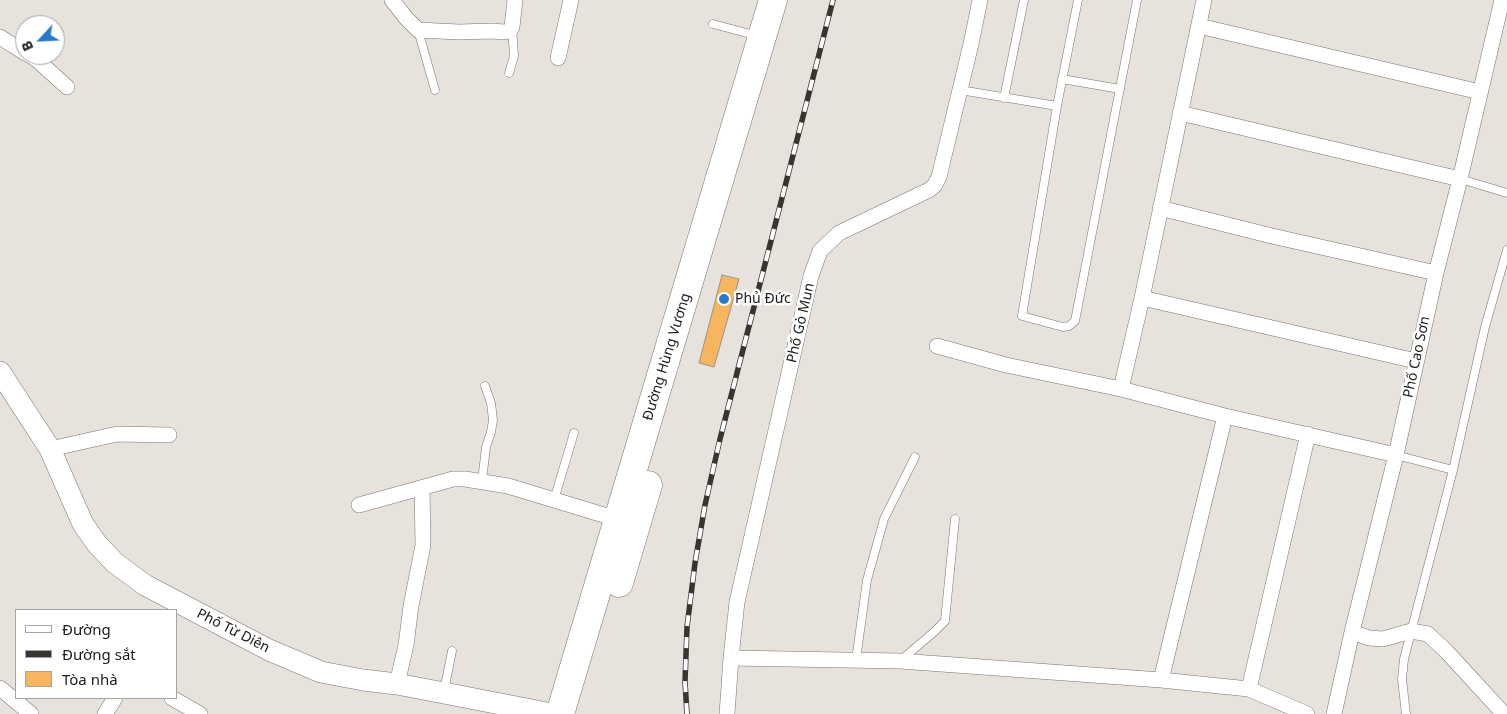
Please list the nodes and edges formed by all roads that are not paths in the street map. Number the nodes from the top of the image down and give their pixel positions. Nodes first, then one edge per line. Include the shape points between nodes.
1 (392, 0) edge
2 (515, 0) edge
3 (571, 0) edge
4 (773, 0) edge
5 (792, 0) edge
6 (980, 0) edge
7 (1024, 0) edge
8 (1078, 0) edge
9 (1138, 0) edge
10 (1204, 0) edge
11 (1502, 0) edge
12 (713, 24) dead end
13 (1199, 26) junction
14 (512, 27) junction
15 (418, 30) junction
16 (0, 37) edge
17 (762, 37) junction
18 (15, 47) edge
19 (558, 58) dead end
20 (43, 65) edge
21 (509, 74) dead end
22 (1062, 79) junction
23 (68, 87) dead end
24 (1120, 89) junction
25 (436, 90) dead end
26 (960, 90) junction
27 (1480, 92) junction
28 (1004, 98) junction
29 (1056, 106) junction
30 (1180, 113) junction
31 (1460, 179) junction
32 (1507, 193) edge
33 (1160, 208) junction
34 (1507, 250) edge
35 (1436, 273) junction
36 (1142, 298) junction
37 (937, 346) dead end
38 (1416, 361) junction
39 (0, 372) edge
40 (485, 386) dead end
41 (1121, 389) junction
42 (1225, 416) junction
43 (574, 433) dead end
44 (1308, 434) junction
45 (169, 435) dead end
46 (50, 449) junction
47 (1396, 455) junction
48 (915, 457) dead end
49 (1453, 470) junction
50 (482, 481) junction
51 (422, 488) junction
52 (554, 500) junction
53 (359, 505) dead end
54 (955, 519) dead end
55 (618, 520) junction
56 (168, 605) edge
57 (178, 609) edge
58 (1411, 631) junction
59 (1352, 632) junction
60 (452, 651) dead end
61 (731, 658) junction
62 (856, 660) junction
63 (900, 661) junction
64 (1161, 680) junction
65 (397, 684) junction
66 (0, 688) edge
67 (1249, 689) junction
68 (444, 693) junction
69 (114, 699) edge
70 (174, 699) edge
71 (30, 714) edge
72 (105, 714) edge
73 (200, 714) edge
74 (552, 714) edge
75 (560, 714) edge
76 (580, 714) edge
77 (728, 714) edge
78 (1308, 714) edge
79 (1334, 714) edge
80 (1406, 714) edge
81 (1504, 714) edge

1 - 15 street
2 - 14 street
3 - 19 street
4 - 17 highway, Đường Hùng Vương
5 - 76 highway, Đường Hùng Vương
6 - 26 street, Phố Gò Mun
7 - 28 lane
8 - 22 lane
9 - 24 lane
10 - 13 street
11 - 27 street, Phố Cao Sơn
12 - 17 lane
13 - 27 street
13 - 30 street
14 - 15 street via 504,32
14 - 21 lane via 514,56
15 - 25 lane
16 - 18 street
17 - 55 highway, Đường Hùng Vương
20 - 23 street
22 - 24 lane
22 - 29 lane
24 - 29 lane via 1075,321 1063,327 1022,316
26 - 28 lane
26 - 61 street, Phố Gò Mun via 935,185 839,233 820,251 737,602
27 - 31 street, Phố Cao Sơn
28 - 29 lane
30 - 31 street
30 - 33 street
31 - 32 lane
31 - 35 street, Phố Cao Sơn
33 - 35 street
33 - 36 street
34 - 49 lane
35 - 38 street, Phố Cao Sơn
36 - 38 street
36 - 41 street
37 - 41 street via 1006,365
38 - 47 street, Phố Cao Sơn
39 - 46 street, Phố Từ Diên
40 - 50 lane via 493,420
41 - 42 street
42 - 44 street
42 - 64 street
43 - 52 lane
44 - 47 street
44 - 67 street
45 - 46 street via 118,434
46 - 56 street, Phố Từ Diên via 84,524 97,544 115,563
47 - 49 lane
47 - 59 street, Phố Cao Sơn
48 - 62 lane via 884,519 867,580
49 - 58 lane
50 - 51 street via 453,479
50 - 52 street
51 - 53 street
51 - 65 street via 423,546
52 - 55 street
54 - 63 lane via 944,621
55 - 75 highway, Đường Hùng Vương
57 - 65 street, Phố Từ Diên via 321,672
58 - 59 street via 1383,639
58 - 80 lane via 1402,679
58 - 81 street via 1428,634
59 - 79 street, Phố Cao Sơn
60 - 68 lane
61 - 62 street
61 - 77 street, Phố Gò Mun
62 - 63 street
63 - 64 street
64 - 67 street
65 - 68 street, Phố Từ Diên
66 - 71 street
67 - 78 street
68 - 74 street, Phố Từ Diên
69 - 72 street
70 - 73 street

